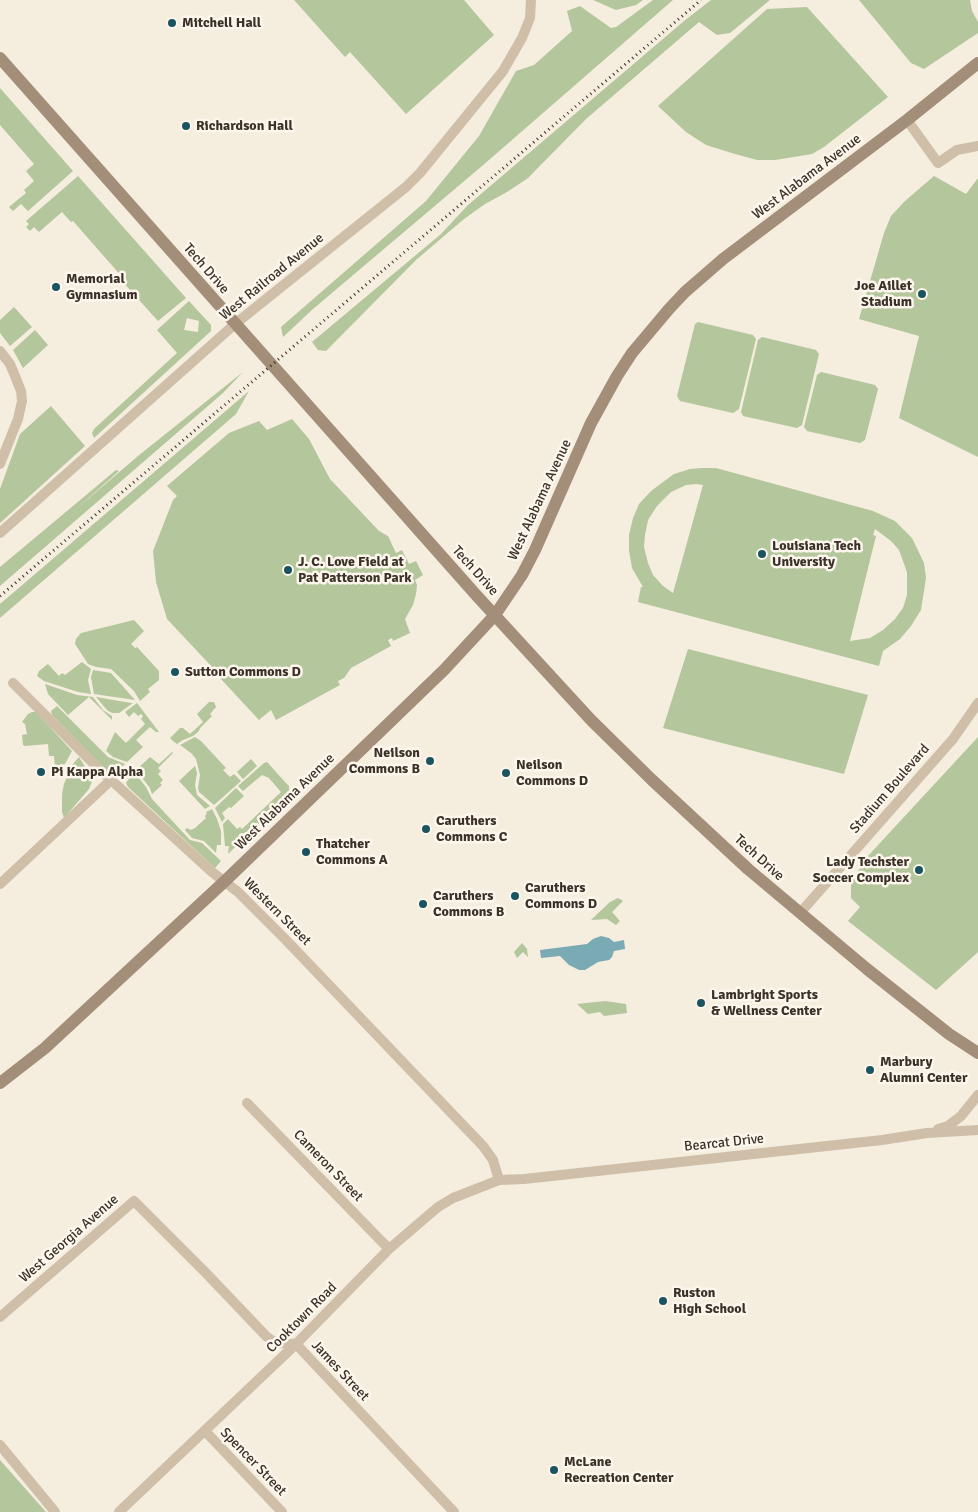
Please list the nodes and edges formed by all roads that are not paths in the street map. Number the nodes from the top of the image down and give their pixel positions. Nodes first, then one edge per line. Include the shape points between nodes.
1 (531, 0) edge
2 (0, 58) edge
3 (978, 63) edge
4 (907, 120) junction
5 (978, 146) edge
6 (235, 324) junction
7 (0, 351) edge
8 (0, 464) edge
9 (0, 533) edge
10 (494, 615) junction
11 (13, 683) dead end
12 (978, 703) edge
13 (111, 780) junction
14 (225, 881) junction
15 (0, 884) edge
16 (800, 913) junction
17 (978, 1053) edge
18 (0, 1083) edge
19 (978, 1095) edge
20 (247, 1103) dead end
21 (978, 1130) edge
22 (927, 1133) junction
23 (524, 1179) joint
24 (499, 1180) junction
25 (134, 1201) joint
26 (389, 1249) junction
27 (0, 1317) edge
28 (296, 1344) junction
29 (205, 1431) junction
30 (0, 1445) edge
31 (451, 1511) edge
32 (55, 1512) edge
33 (119, 1512) edge
34 (282, 1512) edge

1 - 6 street, West Railroad Avenue via 530,18 516,52 420,173
2 - 6 main road, Tech Drive
3 - 4 main road, West Alabama Avenue
4 - 5 street via 938,163 957,150
4 - 10 main road, West Alabama Avenue via 723,259 685,292 649,331 608,393 536,550
6 - 9 street, West Railroad Avenue
6 - 10 main road, Tech Drive
7 - 8 street via 10,364 22,400
10 - 14 main road, West Alabama Avenue via 444,670
10 - 16 main road, Tech Drive via 646,774
11 - 13 street, Western Street
12 - 16 street, Stadium Boulevard via 953,739
13 - 14 street, Western Street
13 - 15 street
14 - 18 main road, West Alabama Avenue via 45,1048
14 - 24 street, Western Street via 292,946 483,1146 494,1160
16 - 17 main road, Tech Drive via 949,1034
19 - 22 street, Bearcat Drive via 948,1126
20 - 26 street, Cameron Street
21 - 22 street, Bearcat Drive
22 - 23 street, Bearcat Drive
23 - 24 street, Cooktown Road
24 - 26 street, Cooktown Road via 438,1207
25 - 27 street, West Georgia Avenue
25 - 28 street, James Street via 266,1336 276,1343
26 - 28 street, Cooktown Road
28 - 29 street, Cooktown Road
28 - 31 street, James Street
29 - 33 street, Cooktown Road
29 - 34 street, Spencer Street
30 - 32 street

